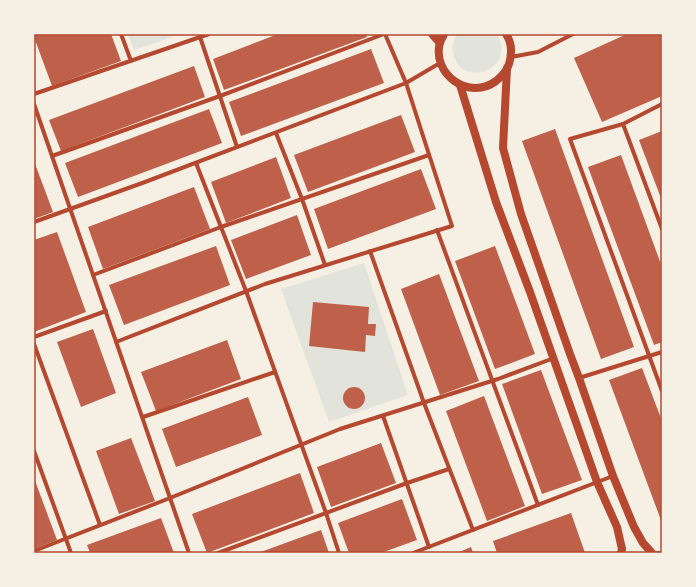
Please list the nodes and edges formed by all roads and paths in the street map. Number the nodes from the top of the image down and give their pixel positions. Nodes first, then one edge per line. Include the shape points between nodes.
1 (121, 34) edge
2 (209, 34) edge
3 (384, 34) edge
4 (432, 34) edge
5 (444, 34) edge
6 (506, 34) edge
7 (573, 34) edge
8 (200, 37) junction
9 (440, 43) junction
10 (511, 57) junction
11 (131, 61) junction
12 (440, 63) junction
13 (507, 68) junction
14 (406, 83) junction
15 (460, 85) junction
16 (34, 94) edge
17 (220, 96) junction
18 (34, 104) edge
19 (662, 104) edge
20 (623, 124) junction
21 (276, 133) junction
22 (237, 147) junction
23 (429, 155) junction
24 (52, 156) junction
25 (196, 163) junction
26 (302, 199) junction
27 (70, 209) junction
28 (34, 222) edge
29 (221, 227) junction
30 (662, 229) edge
31 (437, 230) junction
32 (370, 251) junction
33 (325, 265) junction
34 (93, 275) junction
35 (246, 291) junction
36 (106, 311) junction
37 (34, 337) edge
38 (116, 342) junction
39 (34, 344) edge
40 (662, 352) edge
41 (650, 357) junction
42 (554, 358) junction
43 (275, 372) junction
44 (579, 378) junction
45 (493, 381) junction
46 (662, 390) edge
47 (424, 403) junction
48 (383, 416) junction
49 (142, 417) junction
50 (301, 445) junction
51 (34, 451) edge
52 (449, 469) junction
53 (613, 476) junction
54 (597, 482) junction
55 (407, 483) junction
56 (170, 498) junction
57 (538, 505) junction
58 (326, 513) junction
59 (100, 525) junction
60 (473, 530) junction
61 (65, 539) junction
62 (429, 547) junction
63 (34, 551) edge
64 (71, 553) edge
65 (189, 553) edge
66 (218, 553) edge
67 (339, 553) edge
68 (413, 553) edge
69 (621, 553) edge
70 (652, 553) edge
71 (657, 553) edge
72 (662, 553) edge

1 - 11 street
2 - 8 street
3 - 14 street
3 - 17 street
4 - 9 main road
5 - 9 main road
6 - 10 main road via 511,46
7 - 10 street via 538,52
8 - 11 street
8 - 17 street
9 - 12 main road
10 - 13 main road
11 - 16 street
12 - 14 street
12 - 15 main road via 452,80
13 - 15 main road via 501,77 482,88
13 - 44 main road via 503,148 521,214
14 - 21 street
14 - 23 street
15 - 42 main road via 496,202
17 - 22 street
17 - 24 street
18 - 24 street
19 - 20 street
20 - 30 street
20 - 41 street via 570,139
21 - 22 street
21 - 26 street
22 - 25 street
23 - 26 street
23 - 31 street via 452,226
24 - 27 street
25 - 27 street
25 - 29 street
26 - 29 street
26 - 33 street
27 - 28 street
27 - 34 street
29 - 34 street
29 - 35 street
31 - 32 street
31 - 45 street
32 - 33 street
32 - 47 street
33 - 35 street
34 - 36 street
35 - 38 street
35 - 43 street
36 - 37 street
36 - 38 street
38 - 49 street
39 - 59 street
40 - 41 street
41 - 44 street
41 - 46 street
42 - 45 street
42 - 54 main road
43 - 49 street
43 - 50 street
44 - 53 main road
45 - 47 street
45 - 57 street
47 - 48 street
47 - 52 street
48 - 50 street via 340,429
48 - 55 street
49 - 56 street
50 - 56 street
50 - 58 street
51 - 61 street
52 - 55 street
52 - 60 street
53 - 54 street
53 - 70 main road via 634,527
54 - 57 street
54 - 69 main road via 617,527
55 - 58 street
55 - 62 street
56 - 59 street
56 - 65 street
57 - 60 street
58 - 66 street
58 - 67 street
59 - 61 street
60 - 62 street
61 - 63 street
61 - 64 street
62 - 68 street
71 - 72 street

